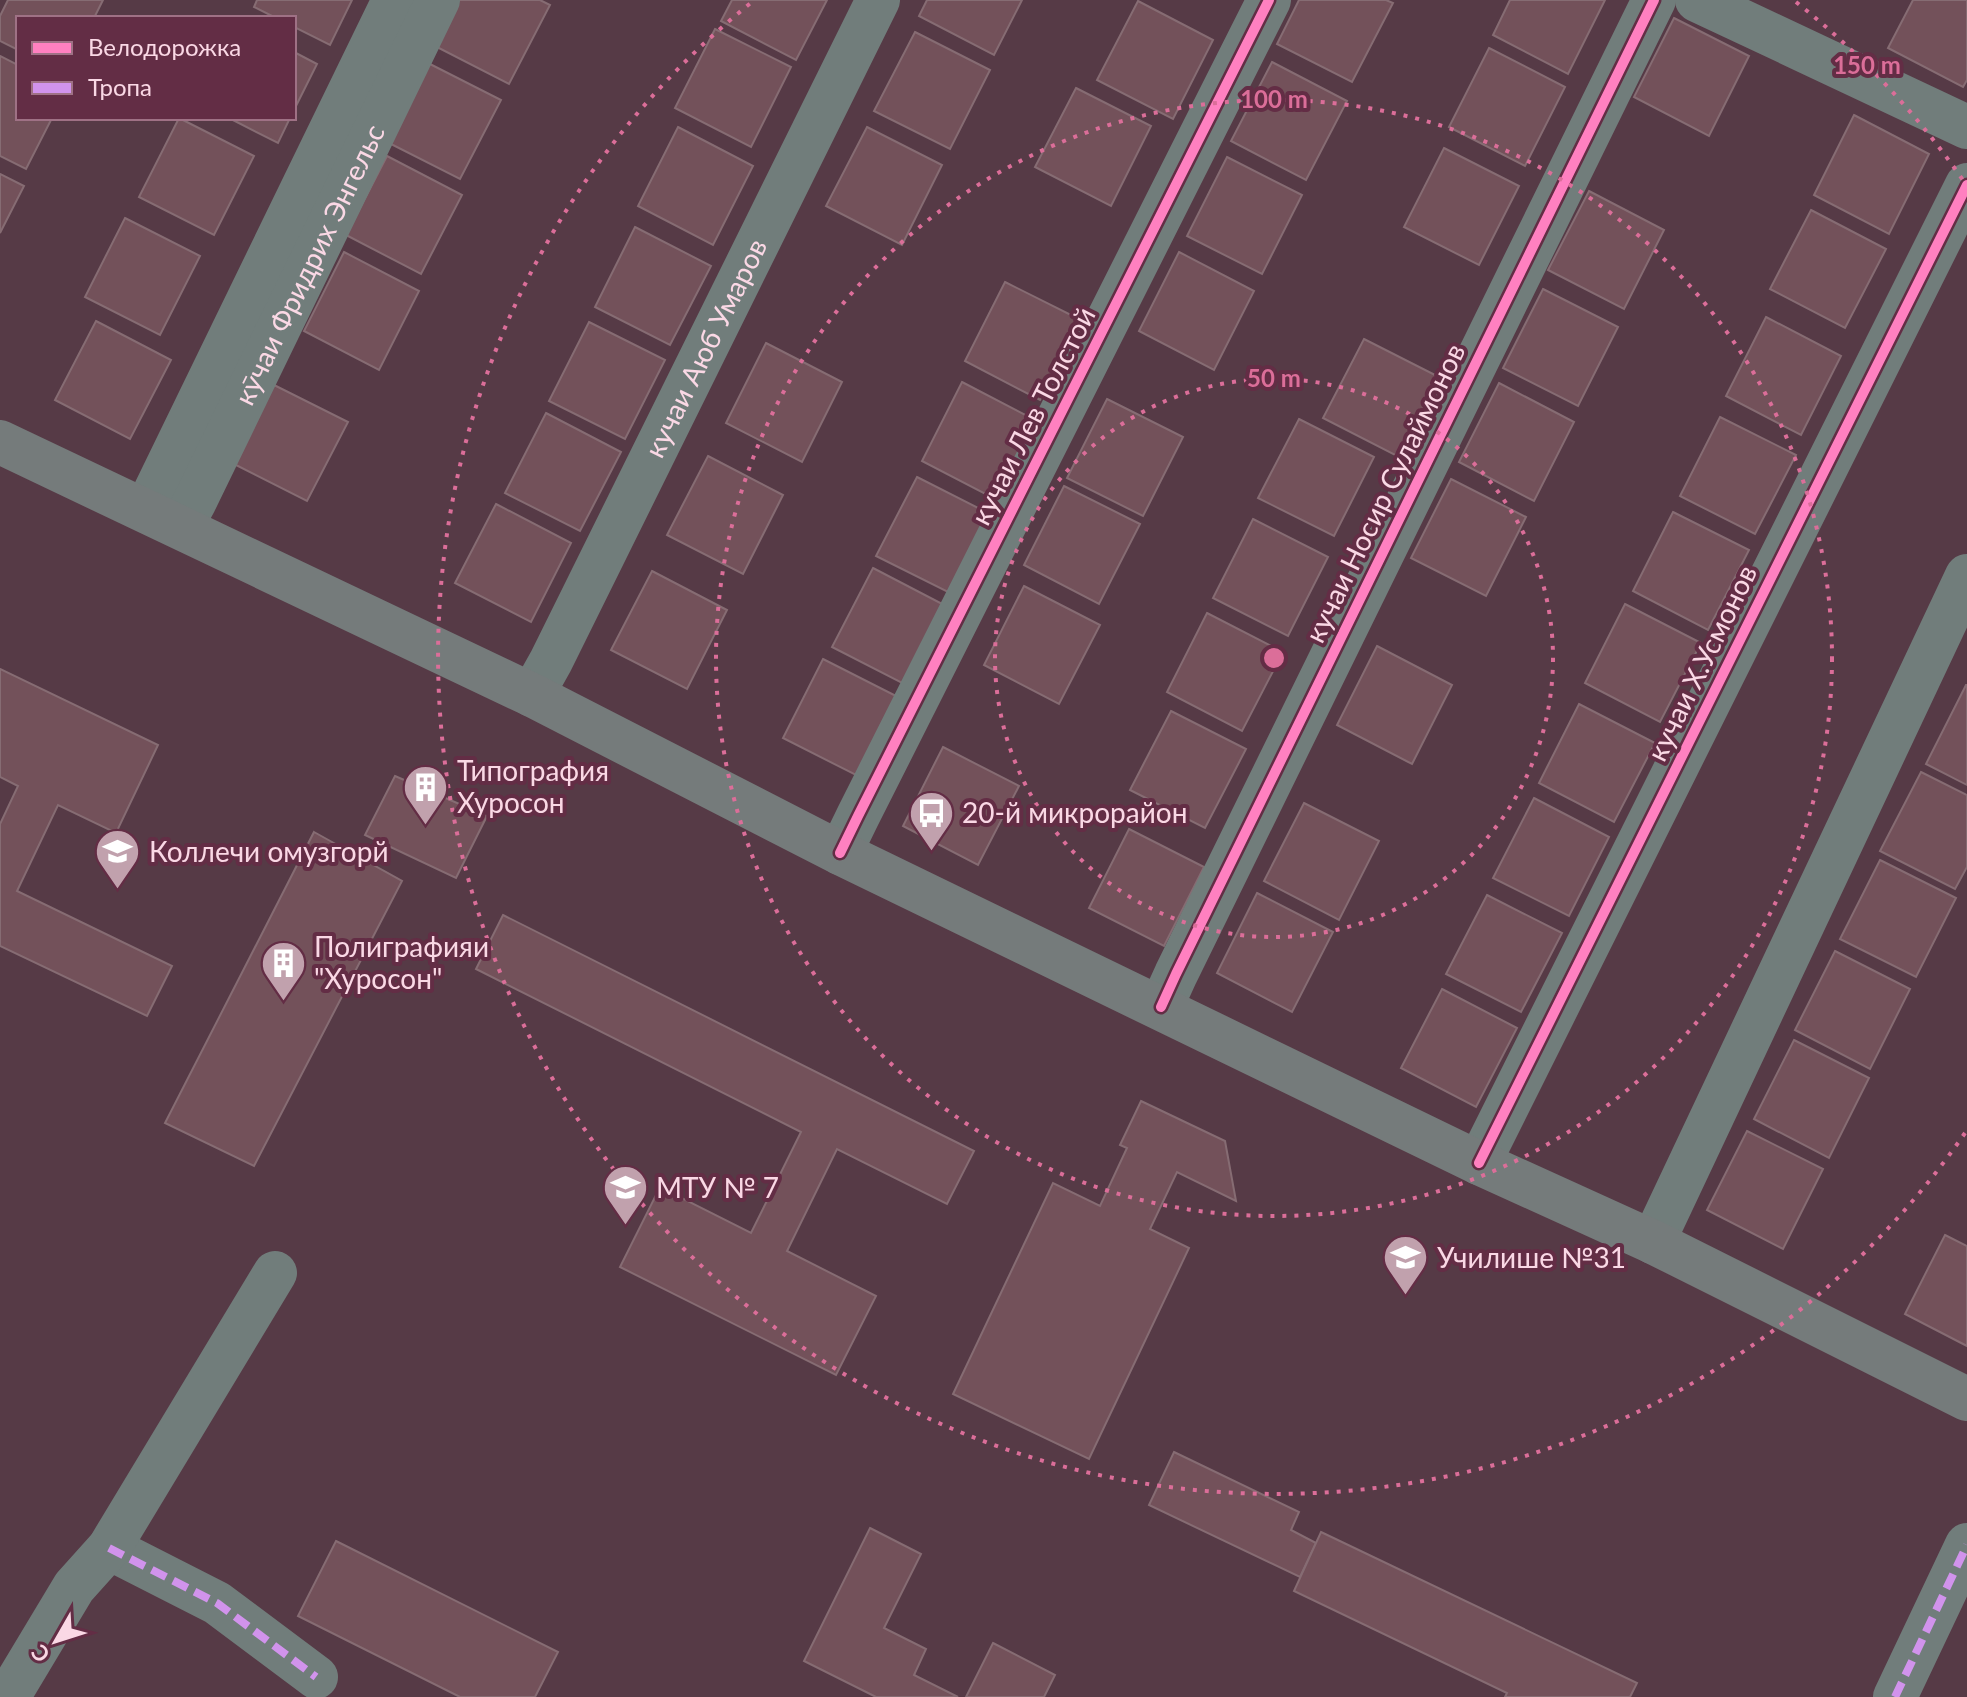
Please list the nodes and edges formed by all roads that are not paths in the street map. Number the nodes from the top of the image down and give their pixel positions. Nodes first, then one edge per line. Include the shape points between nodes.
1 (394, 0) edge
2 (438, 0) edge
3 (878, 0) edge
4 (1269, 0) edge
5 (1654, 0) edge
6 (1697, 0) edge
7 (1967, 127) edge
8 (1967, 185) edge
9 (0, 442) edge
10 (163, 519) junction
11 (1967, 576) edge
12 (532, 695) junction
13 (840, 853) junction
14 (1161, 1007) junction
15 (1479, 1163) junction
16 (1653, 1242) junction
17 (275, 1273) dead end
18 (1967, 1399) edge
19 (1967, 1545) edge
20 (109, 1548) junction
21 (1952, 1618) edge
22 (316, 1677) dead end
23 (8, 1697) edge
24 (1895, 1697) edge

1 - 10 street, кӯчаи Фридрих Энгельс
2 - 10 street, кӯчаи Фридрих Энгельс via 202,487
3 - 12 street, кучаи Аюб Умаров
4 - 13 street, кучаи Лев Толстой
5 - 14 street, кучаи Носир Сулаймонов
6 - 7 street
8 - 15 street, кучаи Х.Усмонов
9 - 10 main road
10 - 12 main road
11 - 16 street
12 - 13 main road
13 - 14 main road
14 - 15 main road
15 - 16 main road
16 - 18 main road
17 - 20 street
19 - 21 street
20 - 22 street via 217,1603
20 - 23 street via 74,1587
21 - 24 street

